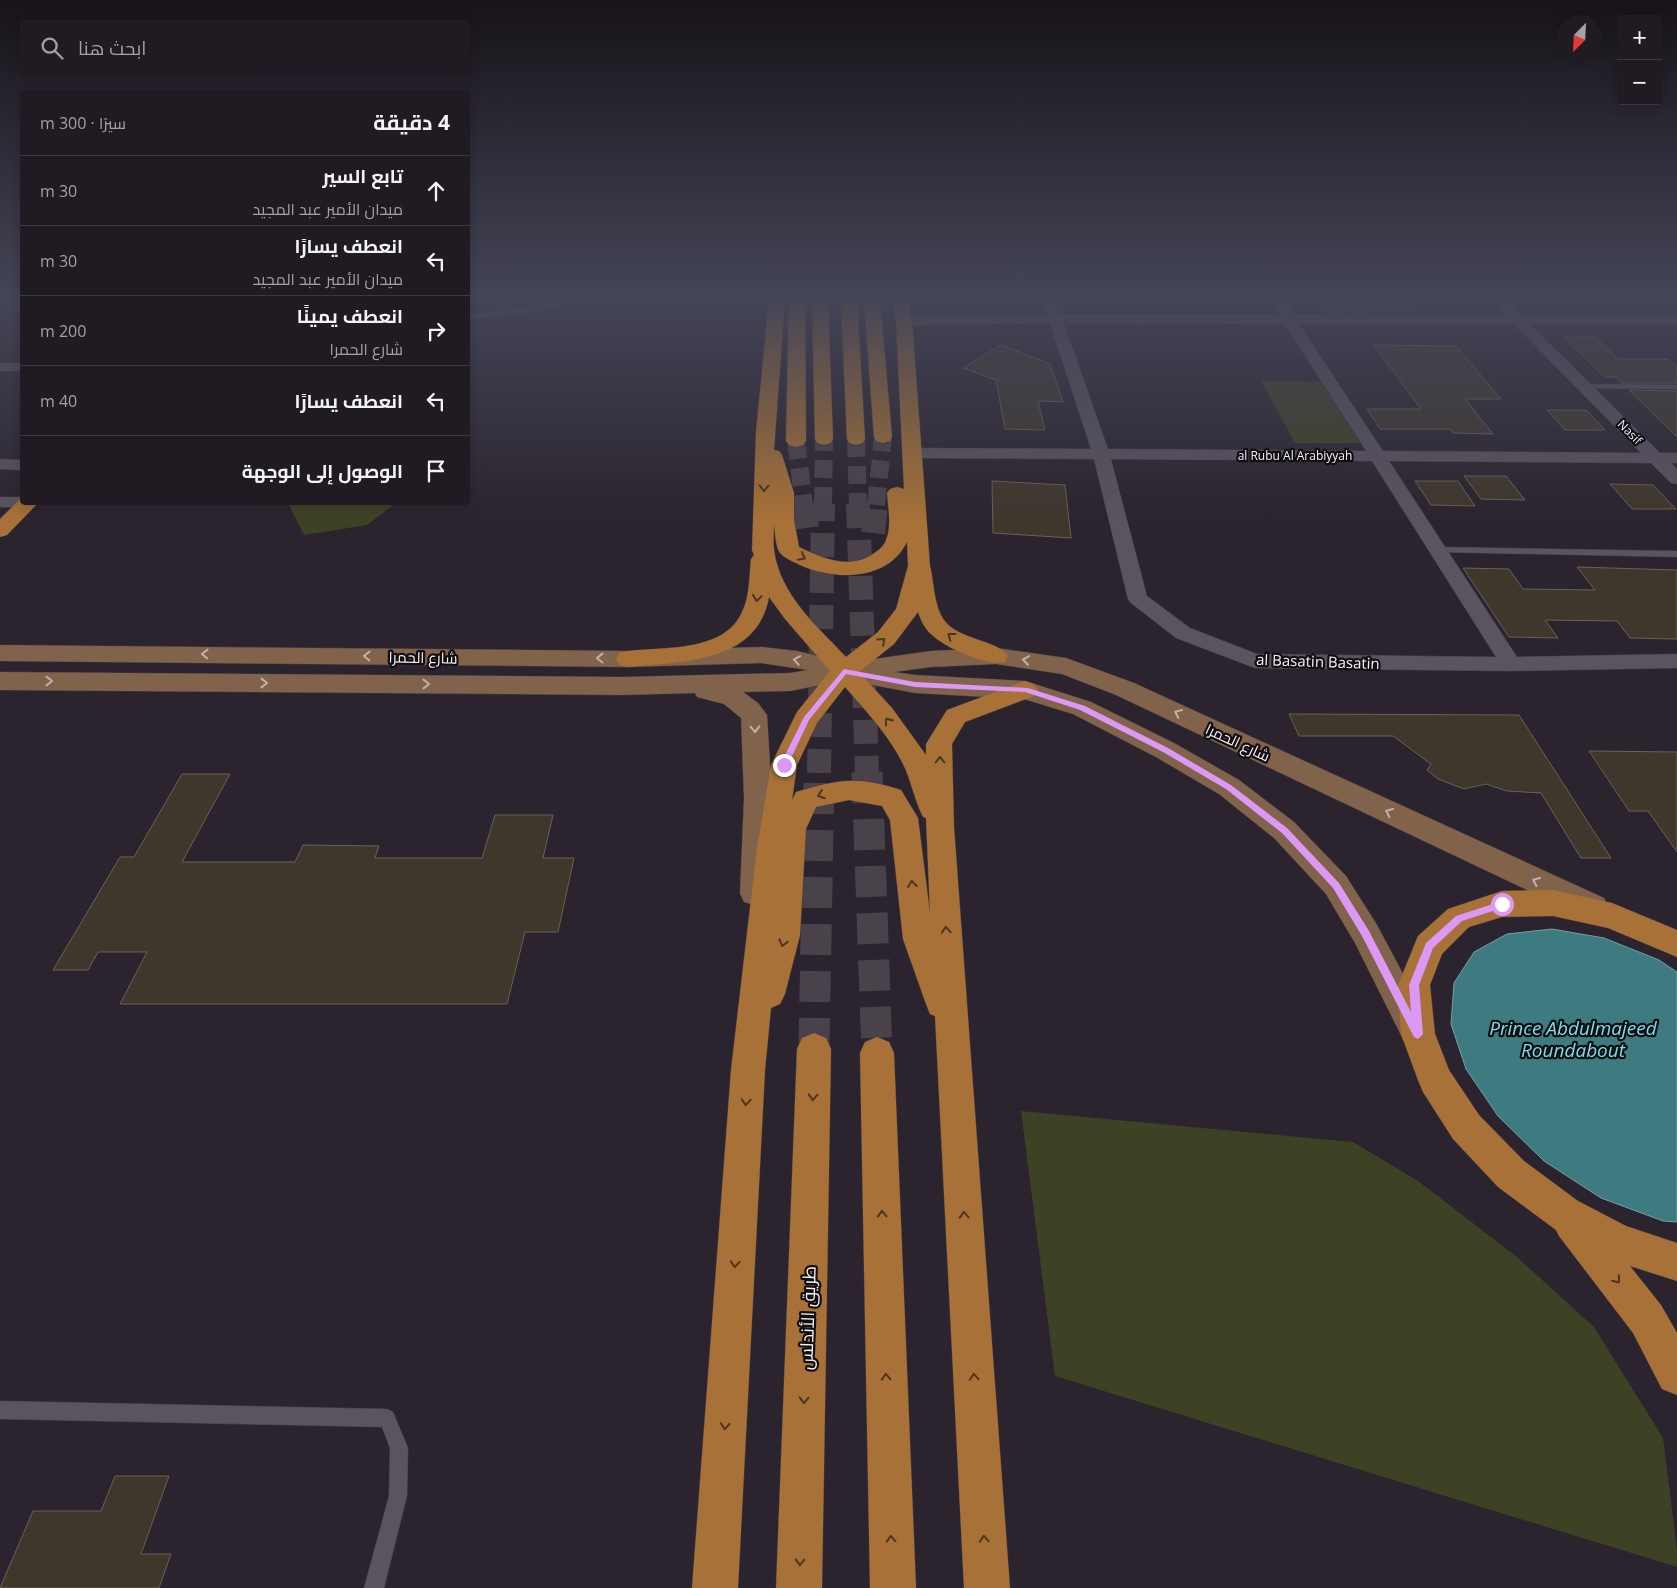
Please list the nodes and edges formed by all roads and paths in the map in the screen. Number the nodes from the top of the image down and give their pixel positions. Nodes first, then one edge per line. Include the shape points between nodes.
1 (770, 374) edge
2 (796, 374) edge
3 (822, 374) edge
4 (853, 374) edge
5 (878, 374) edge
6 (907, 374) edge
7 (1074, 374) edge
8 (1325, 374) edge
9 (1572, 374) edge
10 (1584, 386) junction
11 (1677, 387) edge
12 (765, 432) junction
13 (883, 437) tunnel mouth
14 (824, 439) tunnel mouth
15 (856, 439) tunnel mouth
16 (796, 441) tunnel mouth
17 (912, 454) junction
18 (1101, 454) junction
19 (1377, 456) junction
20 (1656, 458) junction
21 (1677, 458) edge
22 (0, 464) edge
23 (20, 465) edge
24 (1677, 479) edge
25 (0, 502) edge
26 (20, 503) edge
27 (27, 505) edge
28 (0, 531) edge
29 (763, 550) junction
30 (1438, 550) junction
31 (1677, 554) edge
32 (919, 566) junction
33 (0, 652) edge
34 (996, 656) junction
35 (628, 659) junction
36 (1677, 661) edge
37 (1511, 664) junction
38 (844, 671) junction
39 (0, 681) edge
40 (622, 686) junction
41 (1026, 690) junction
42 (940, 827) junction
43 (1612, 916) junction
44 (1677, 944) edge
45 (953, 1031) junction
46 (1418, 1034) junction
47 (814, 1048) tunnel mouth
48 (877, 1053) tunnel mouth
49 (748, 1070) junction
50 (1565, 1214) junction
51 (1677, 1262) edge
52 (1677, 1374) edge
53 (0, 1410) edge
54 (374, 1588) edge
55 (715, 1588) edge
56 (800, 1588) edge
57 (893, 1588) edge
58 (987, 1588) edge

1 - 12 main road
2 - 16 main road
3 - 14 main road
4 - 15 main road
5 - 13 main road
6 - 17 main road
7 - 18 street, al Basatin Basatin
8 - 19 street
9 - 10 street, Nasif
10 - 11 lane
10 - 20 street, Nasif
12 -> 17 main road via 784,494 789,550 813,562 840,568 880,561 895,545 899,525 897,484
12 -> 29 main road
17 - 18 street, al Rubu Al Arabiyyah
17 - 32 main road
18 - 19 street, al Rubu Al Arabiyyah
18 - 37 street, al Basatin Basatin via 1138,599 1183,633 1255,661
19 - 20 street, al Rubu Al Arabiyyah
19 - 30 street
20 - 21 street, al Rubu Al Arabiyyah
20 - 24 street, Nasif
22 - 23 street
25 - 26 street
27 - 28 main road
29 -> 35 main road via 755,611 746,628 729,642 704,650
29 - 38 main road via 774,587 793,614
30 - 31 lane
30 - 37 street
34 -> 32 main road via 957,641 934,622
38 -> 32 main road via 886,638 907,610
35 -> 33 main road, شارع الحمرا
34 - 38 main road, شارع الحمرا via 931,659
43 -> 34 main road, شارع الحمرا via 1125,689 1066,666
38 -> 35 main road, شارع الحمرا via 797,659 761,655
36 - 37 street, al Basatin Basatin
38 - 40 main road, شارع الحمرا via 790,682
38 - 41 main road, شارع الحمرا via 915,684
42 -> 38 main road via 915,759 883,714
38 - 49 main road via 806,718 784,765 771,848
39 -> 40 main road, شارع الحمرا
40 -> 49 main road via 719,692 740,700 754,715 758,798
42 -> 41 main road via 940,744 956,716
41 - 46 main road, شارع الحمرا via 1082,708 1165,750 1229,787 1284,830 1336,885 1366,934
45 -> 42 main road
43 - 44 main road
43 - 46 main road via 1553,903 1502,904 1459,918 1429,946 1414,985
45 -> 49 main road via 918,939 904,818 891,798 858,789 834,791 806,800 792,829 785,935
58 -> 45 main road
46 - 50 main road via 1435,1080 1466,1127 1511,1174
47 -> 56 main road, طريق الأندلس
57 -> 48 main road
49 -> 55 main road
50 - 51 main road via 1618,1242
50 -> 52 main road via 1647,1318
53 - 54 lane via 387,1418 399,1448 398,1496

